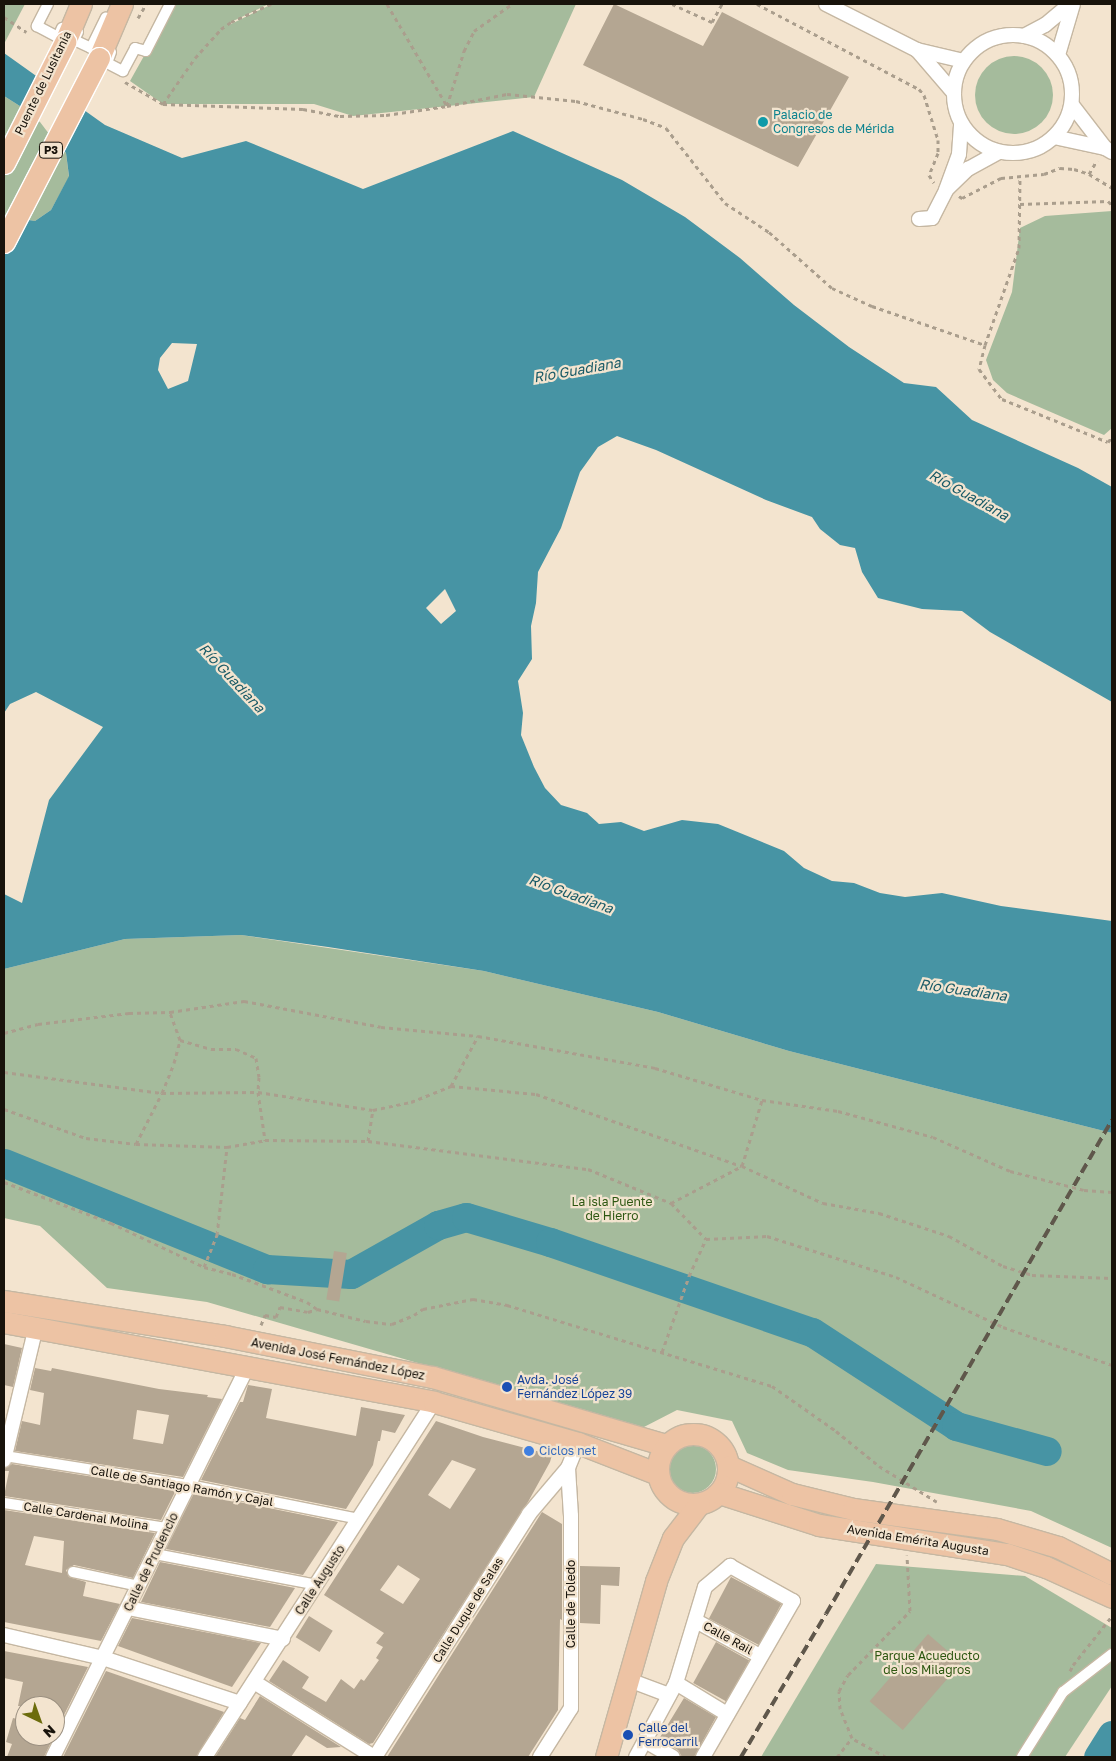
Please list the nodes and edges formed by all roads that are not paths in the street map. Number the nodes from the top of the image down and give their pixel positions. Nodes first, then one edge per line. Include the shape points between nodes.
1 (48, 4) edge
2 (73, 4) edge
3 (81, 4) edge
4 (91, 4) edge
5 (112, 4) edge
6 (122, 4) edge
7 (131, 4) edge
8 (170, 4) edge
9 (826, 4) edge
10 (1071, 4) edge
11 (1024, 36) junction
12 (917, 50) junction
13 (1058, 55) junction
14 (964, 61) junction
15 (954, 93) junction
16 (1072, 105) junction
17 (961, 124) junction
18 (1054, 138) junction
19 (1108, 150) edge
20 (999, 152) junction
21 (4, 162) edge
22 (946, 190) junction
23 (919, 219) dead end
24 (4, 242) edge
25 (4, 1301) edge
26 (4, 1322) edge
27 (36, 1327) junction
28 (248, 1366) junction
29 (434, 1402) junction
30 (578, 1444) junction
31 (666, 1446) junction
32 (4, 1458) edge
33 (729, 1466) junction
34 (568, 1468) junction
35 (658, 1474) junction
36 (189, 1485) junction
37 (720, 1493) junction
38 (670, 1496) junction
39 (4, 1503) edge
40 (699, 1504) junction
41 (359, 1519) junction
42 (168, 1528) junction
43 (673, 1538) junction
44 (155, 1554) junction
45 (73, 1572) dead end
46 (1112, 1574) edge
47 (317, 1585) junction
48 (139, 1586) junction
49 (1112, 1597) edge
50 (128, 1608) junction
51 (696, 1621) junction
52 (4, 1635) edge
53 (283, 1639) junction
54 (1112, 1654) edge
55 (760, 1656) junction
56 (103, 1658) junction
57 (629, 1680) junction
58 (254, 1682) junction
59 (672, 1689) junction
60 (240, 1703) junction
61 (727, 1714) junction
62 (645, 1741) junction
63 (53, 1757) edge
64 (205, 1757) edge
65 (374, 1757) edge
66 (540, 1757) edge
67 (606, 1757) edge
68 (636, 1757) edge
69 (673, 1757) edge
70 (703, 1757) edge
71 (1022, 1757) edge

1 - 2 street via 37,26 58,37
3 - 21 main road, Puente de Lusitania, bridge
4 - 5 street via 74,40 90,48
6 - 24 main road, P3, bridge via 99,58
7 - 8 street via 107,63 123,71 135,48 146,52
9 - 12 street
10 - 11 street via 1045,25
10 - 13 street
11 - 13 street via 1043,42
11 - 14 street via 1010,34 984,42
12 - 14 street
12 - 15 street
13 - 16 street via 1073,87
14 - 15 street via 956,76
15 - 17 street
16 - 18 street via 1066,122
16 - 19 street
17 - 20 street via 971,137
17 - 22 street via 959,154
18 - 19 street
18 - 20 street via 1038,149 1019,154
20 - 22 street via 968,170
22 - 23 street via 932,218
25 - 31 main road, Avenida José Fernández López via 225,1336 433,1377
26 - 27 main road, Avenida José Fernández López
27 - 28 main road, Avenida José Fernández López
27 - 32 street
28 - 29 main road, Avenida José Fernández López
28 - 36 street, Calle de Prudencio
29 - 30 main road, Avenida José Fernández López
29 - 41 street, Calle Augusto
30 - 34 street, Calle de Toledo
30 - 35 main road, Avenida José Fernández López
31 - 33 main road via 687,1434 710,1437 726,1454
31 - 35 main road via 661,1454
32 - 36 street, Calle de Santiago Ramón y Cajal
33 - 37 main road via 727,1480
33 - 46 main road, Avenida Emérita Augusta via 801,1496 853,1509 997,1529 1058,1547
34 - 65 street, Calle Duque de Salas via 529,1514
34 - 66 street, Calle de Toledo via 571,1708
35 - 38 main road
36 - 41 street, Calle de Santiago Ramón y Cajal
36 - 42 street, Calle de Prudencio
37 - 40 main road
37 - 49 main road, Avenida Emérita Augusta via 819,1525 1006,1554 1053,1570
38 - 40 main road via 689,1504
38 - 43 main road
39 - 42 street, Calle Cardenal Molina
40 - 43 main road
41 - 47 street, Calle Augusto
42 - 44 street, Calle de Prudencio
43 - 57 main road via 656,1582
44 - 47 street
44 - 48 street, Calle de Prudencio
45 - 48 street
47 - 53 street, Calle Augusto
48 - 50 street, Calle de Prudencio
50 - 53 street
50 - 56 street, Calle de Prudencio
51 - 55 street, Calle Rail
51 - 55 street via 705,1587 730,1566 793,1601
51 - 59 street
52 - 56 street
53 - 58 street, Calle Augusto
54 - 71 street via 1063,1692
55 - 61 street
56 - 60 street
56 - 63 street, Calle de Prudencio
57 - 59 street
57 - 67 main road
58 - 60 street, Calle Augusto
58 - 65 street
59 - 61 street
59 - 62 street
60 - 64 street, Calle Augusto
61 - 70 street
62 - 68 street
62 - 69 street

